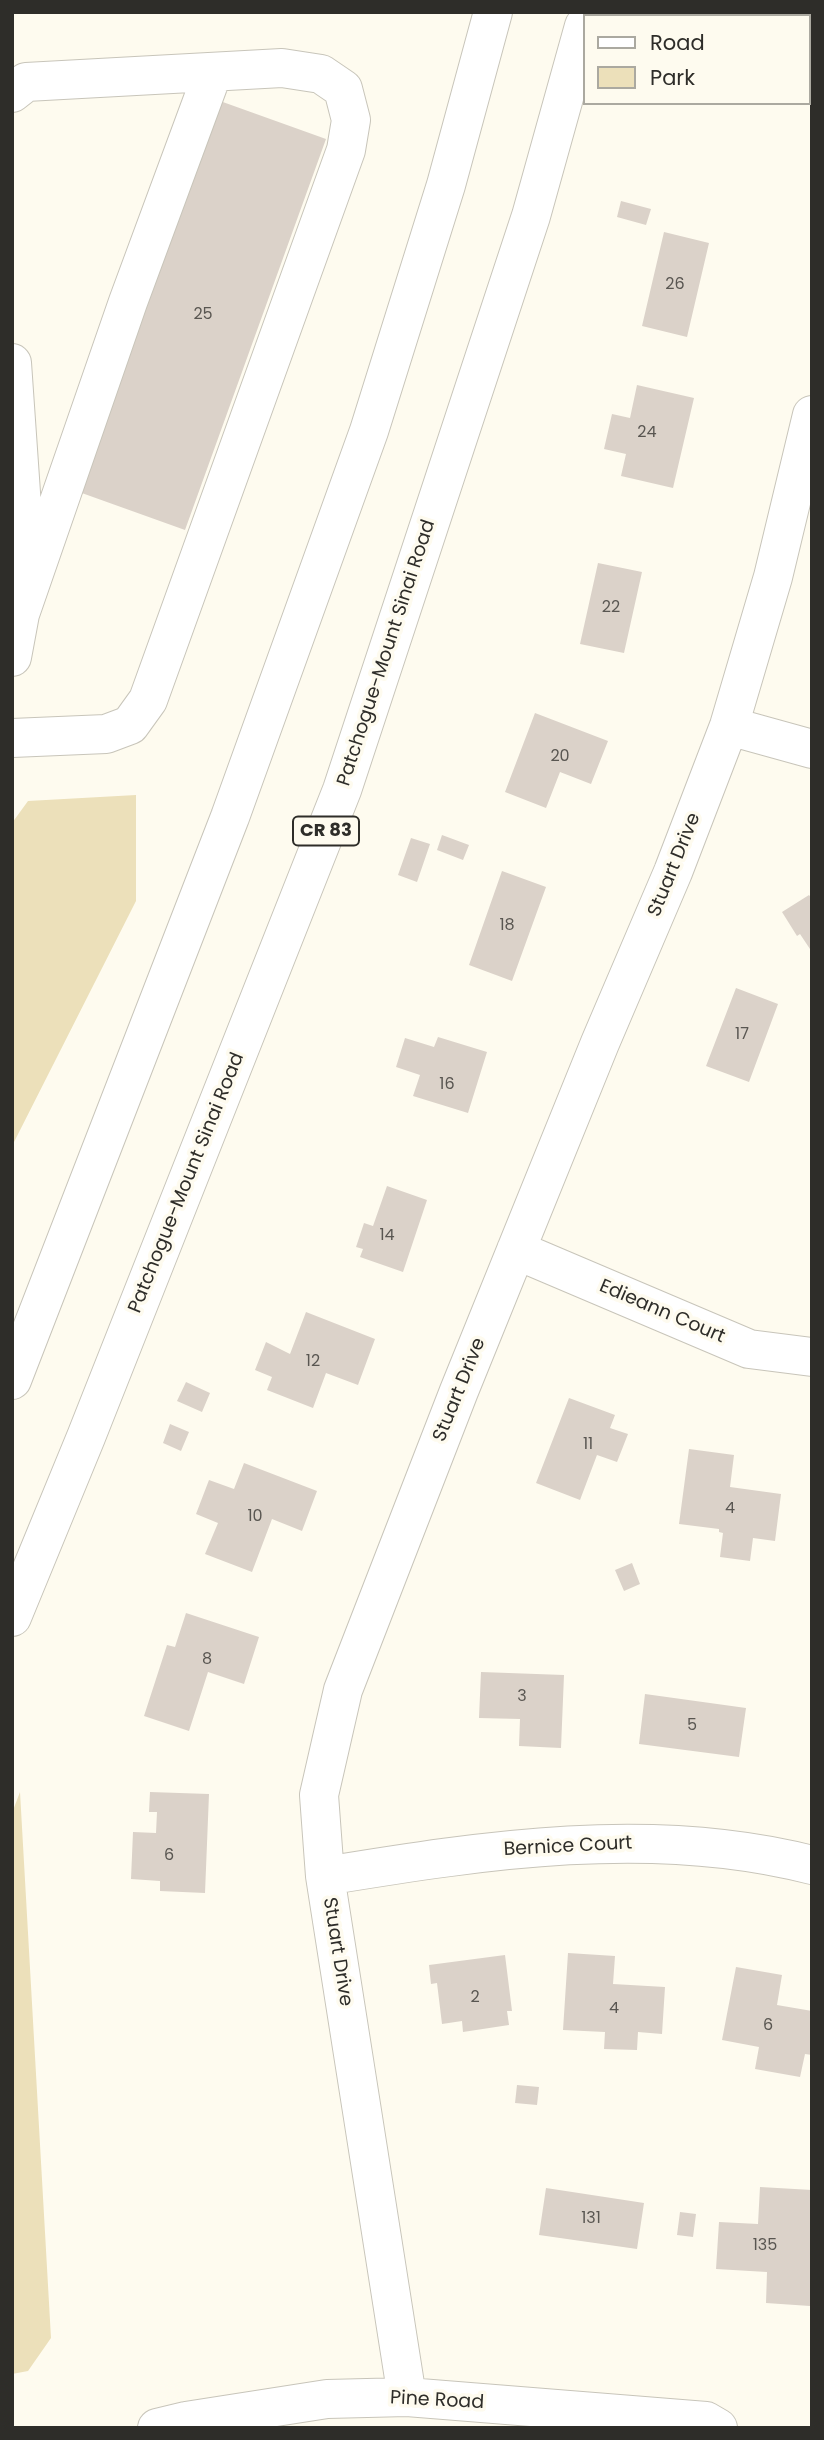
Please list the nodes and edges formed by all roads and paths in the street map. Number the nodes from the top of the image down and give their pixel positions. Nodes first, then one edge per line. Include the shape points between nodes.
1 (493, 12) edge
2 (582, 33) edge
3 (213, 72) junction
4 (12, 93) edge
5 (12, 363) edge
6 (812, 415) edge
7 (20, 614) junction
8 (12, 657) edge
9 (729, 726) junction
10 (12, 738) edge
11 (812, 749) edge
12 (516, 1250) junction
13 (812, 1357) edge
14 (12, 1380) edge
15 (12, 1617) edge
16 (812, 1865) edge
17 (325, 1876) junction
18 (407, 2397) junction
19 (157, 2428) edge
20 (718, 2428) edge

1 - 14 main road via 446,185 364,444 230,817
2 - 15 main road, Patchogue-Mount Sinai Road / CR 83 via 531,216 342,790
3 - 4 main road via 26,82
3 - 7 main road
3 - 10 main road via 282,68 321,74 342,89 351,120 345,150 148,700 130,725 106,734
5 - 7 main road via 24,536
6 - 9 main road, Stuart Drive via 773,577
7 - 8 main road
9 - 11 main road
9 - 12 main road, Stuart Drive
12 - 13 main road, Edieann Court via 749,1349
12 - 17 main road, Stuart Drive via 343,1689 319,1795
16 - 17 main road, Bernice Court via 774,1855 646,1843 450,1856
17 - 18 main road, Stuart Drive
18 - 19 main road, Pine Road via 327,2399
18 - 20 main road, Pine Road via 706,2421

